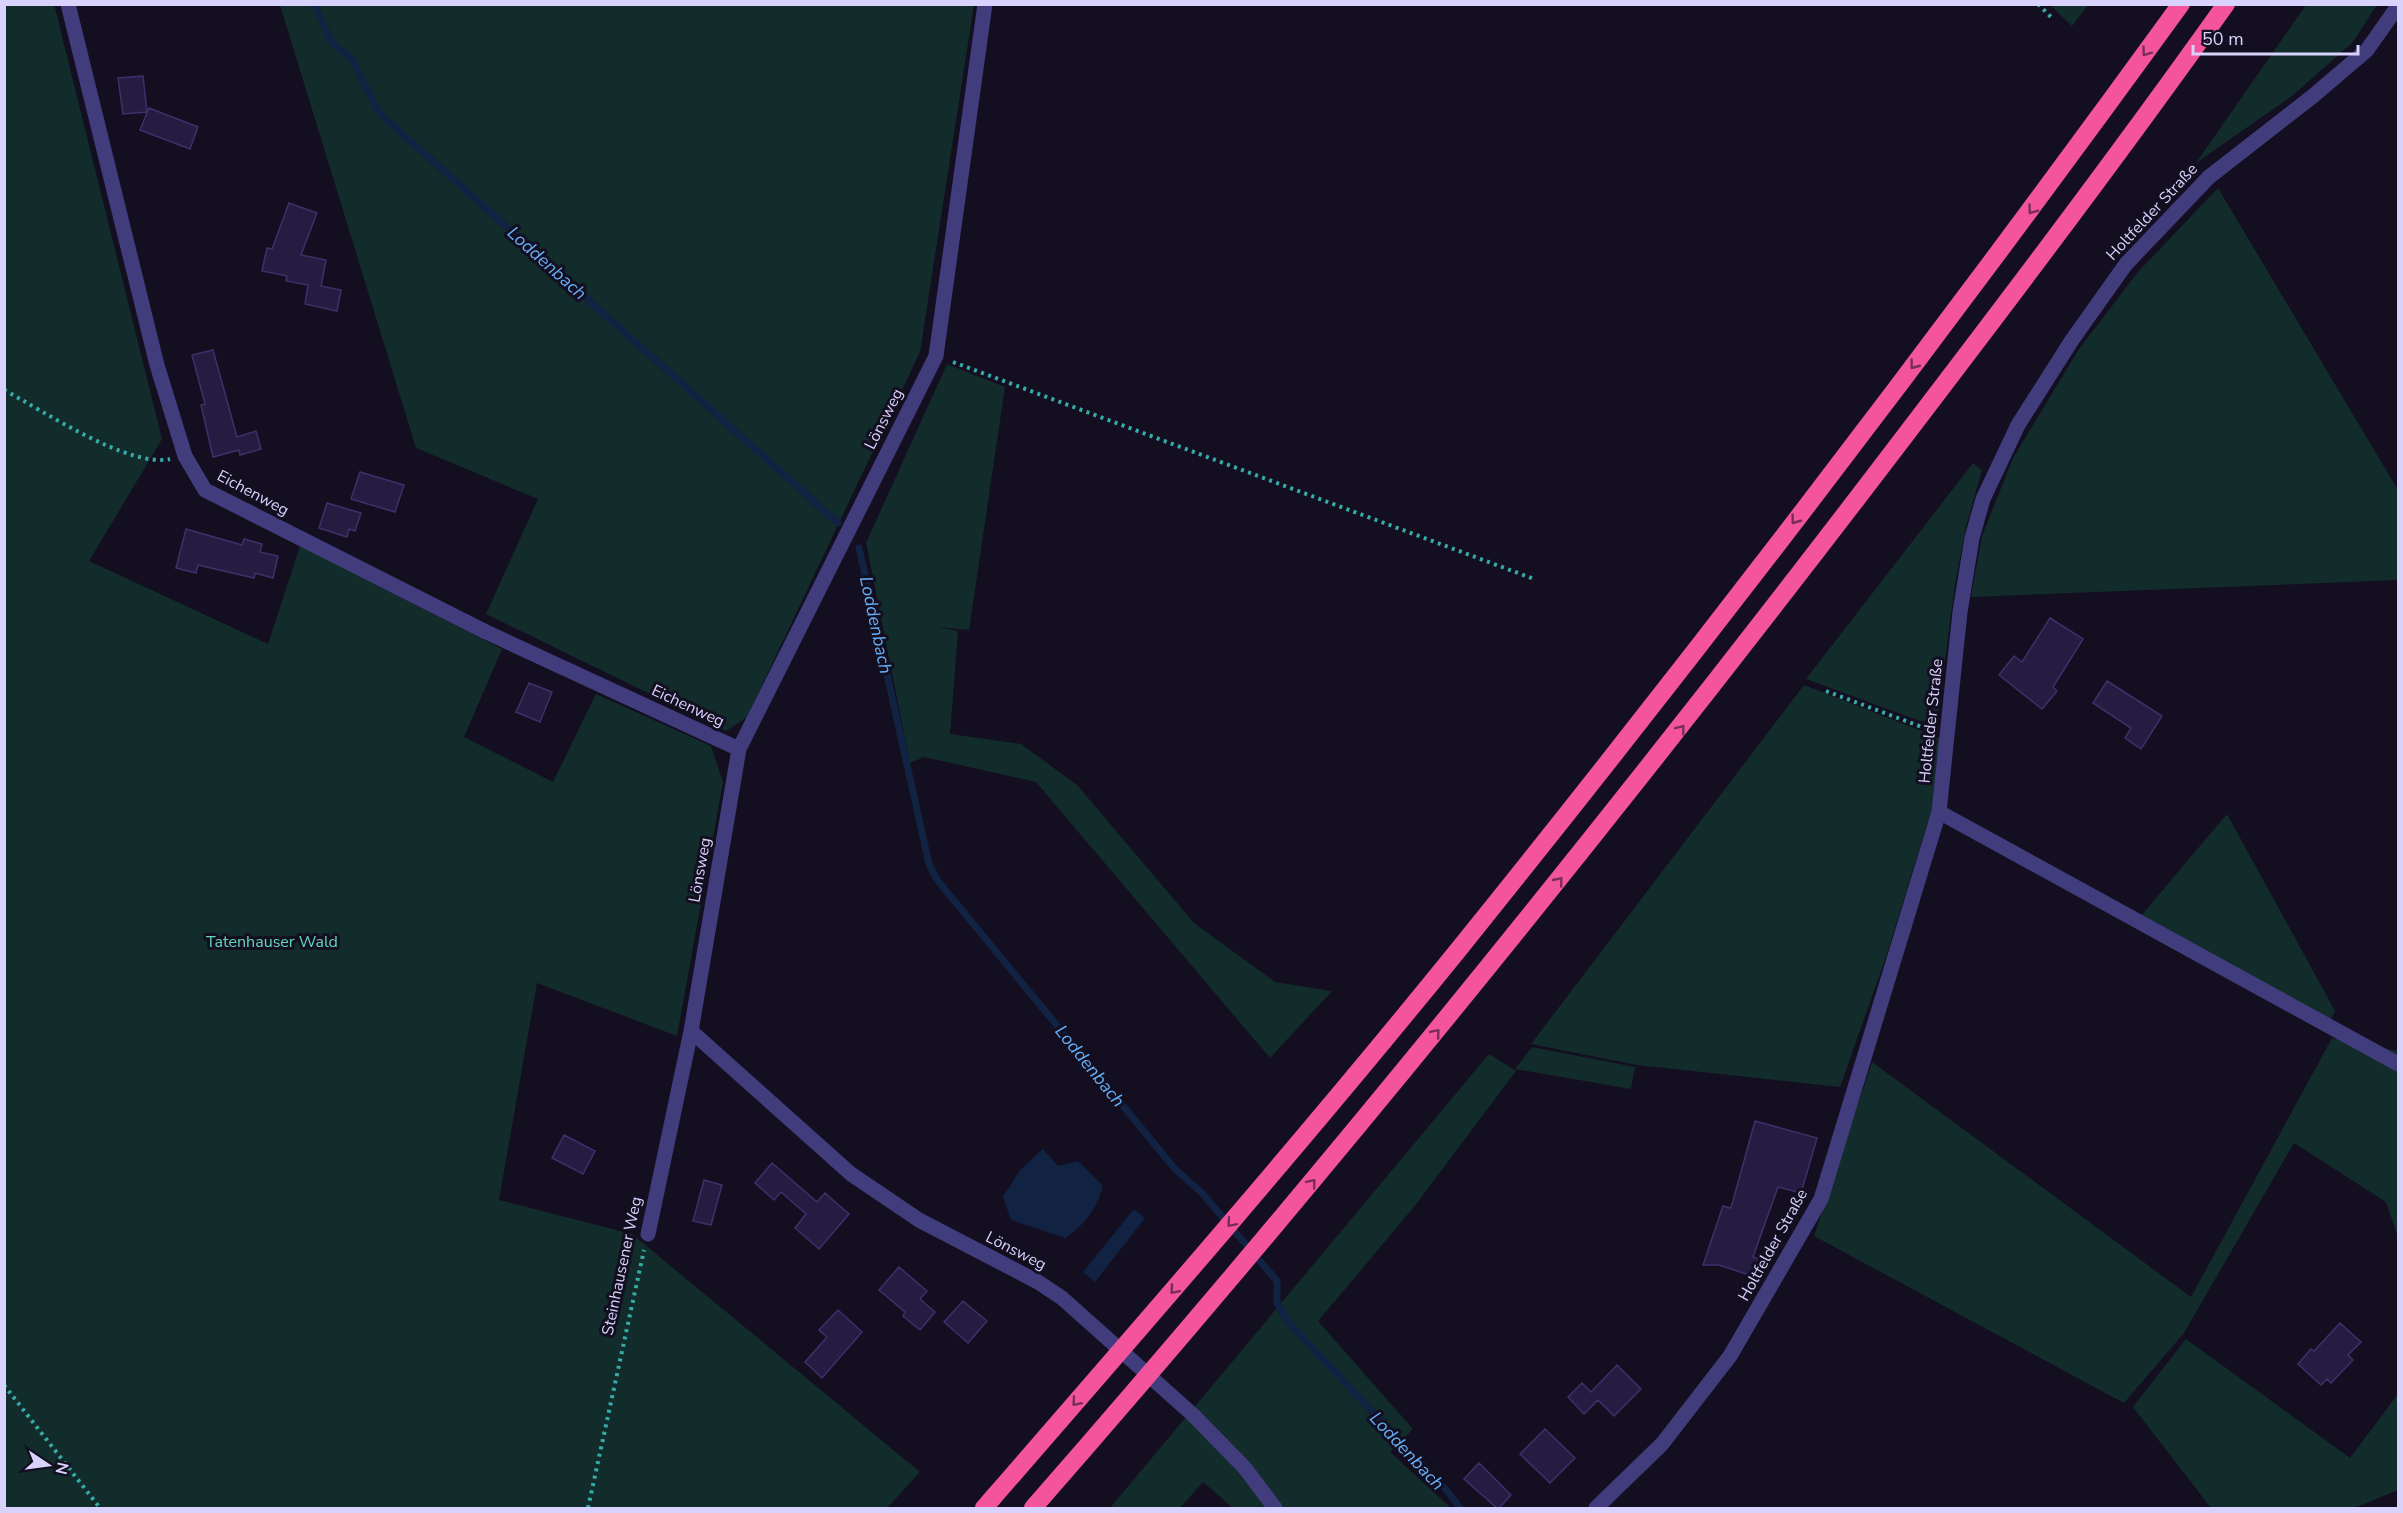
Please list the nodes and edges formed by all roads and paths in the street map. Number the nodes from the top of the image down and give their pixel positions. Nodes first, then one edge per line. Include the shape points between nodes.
1 (68, 4) edge
2 (986, 4) edge
3 (2038, 4) edge
4 (2181, 4) edge
5 (2226, 4) edge
6 (2398, 6) edge
7 (2053, 19) dead end
8 (936, 356) junction
9 (4, 390) edge
10 (185, 456) junction
11 (1534, 579) dead end
12 (1826, 691) dead end
13 (1947, 737) junction
14 (739, 749) junction
15 (1939, 812) junction
16 (691, 1031) junction
17 (2398, 1064) edge
18 (648, 1234) joint
19 (4, 1385) edge
20 (100, 1509) edge
21 (588, 1509) edge
22 (984, 1509) edge
23 (1033, 1509) edge
24 (1275, 1509) edge
25 (1596, 1509) edge

1 - 10 street, Eichenweg via 157,365
2 - 8 street, Lönsweg
3 - 7 path
4 -> 22 highway via 2014,234 1653,706 1250,1201
23 -> 5 highway via 1482,978 1680,730 2038,262
6 - 13 street, Holtfelder Straße via 2367,50 2209,177 2126,264 2018,425 1983,499 1972,538
8 - 11 path
8 - 14 street, Lönsweg
9 - 10 path via 127,456 157,462
10 - 14 street, Eichenweg via 205,490 486,632
12 - 13 path
13 - 15 street, Holtfelder Straße
14 - 16 street, Lönsweg
15 - 17 street
15 - 25 street, Holtfelder Straße via 1821,1199 1730,1356 1662,1444
16 - 18 street, Steinhausener Weg
16 - 24 street, Lönsweg via 852,1174 919,1220 1062,1298 1192,1414 1244,1467
18 - 21 path, Steinhausener Weg
19 - 20 path

